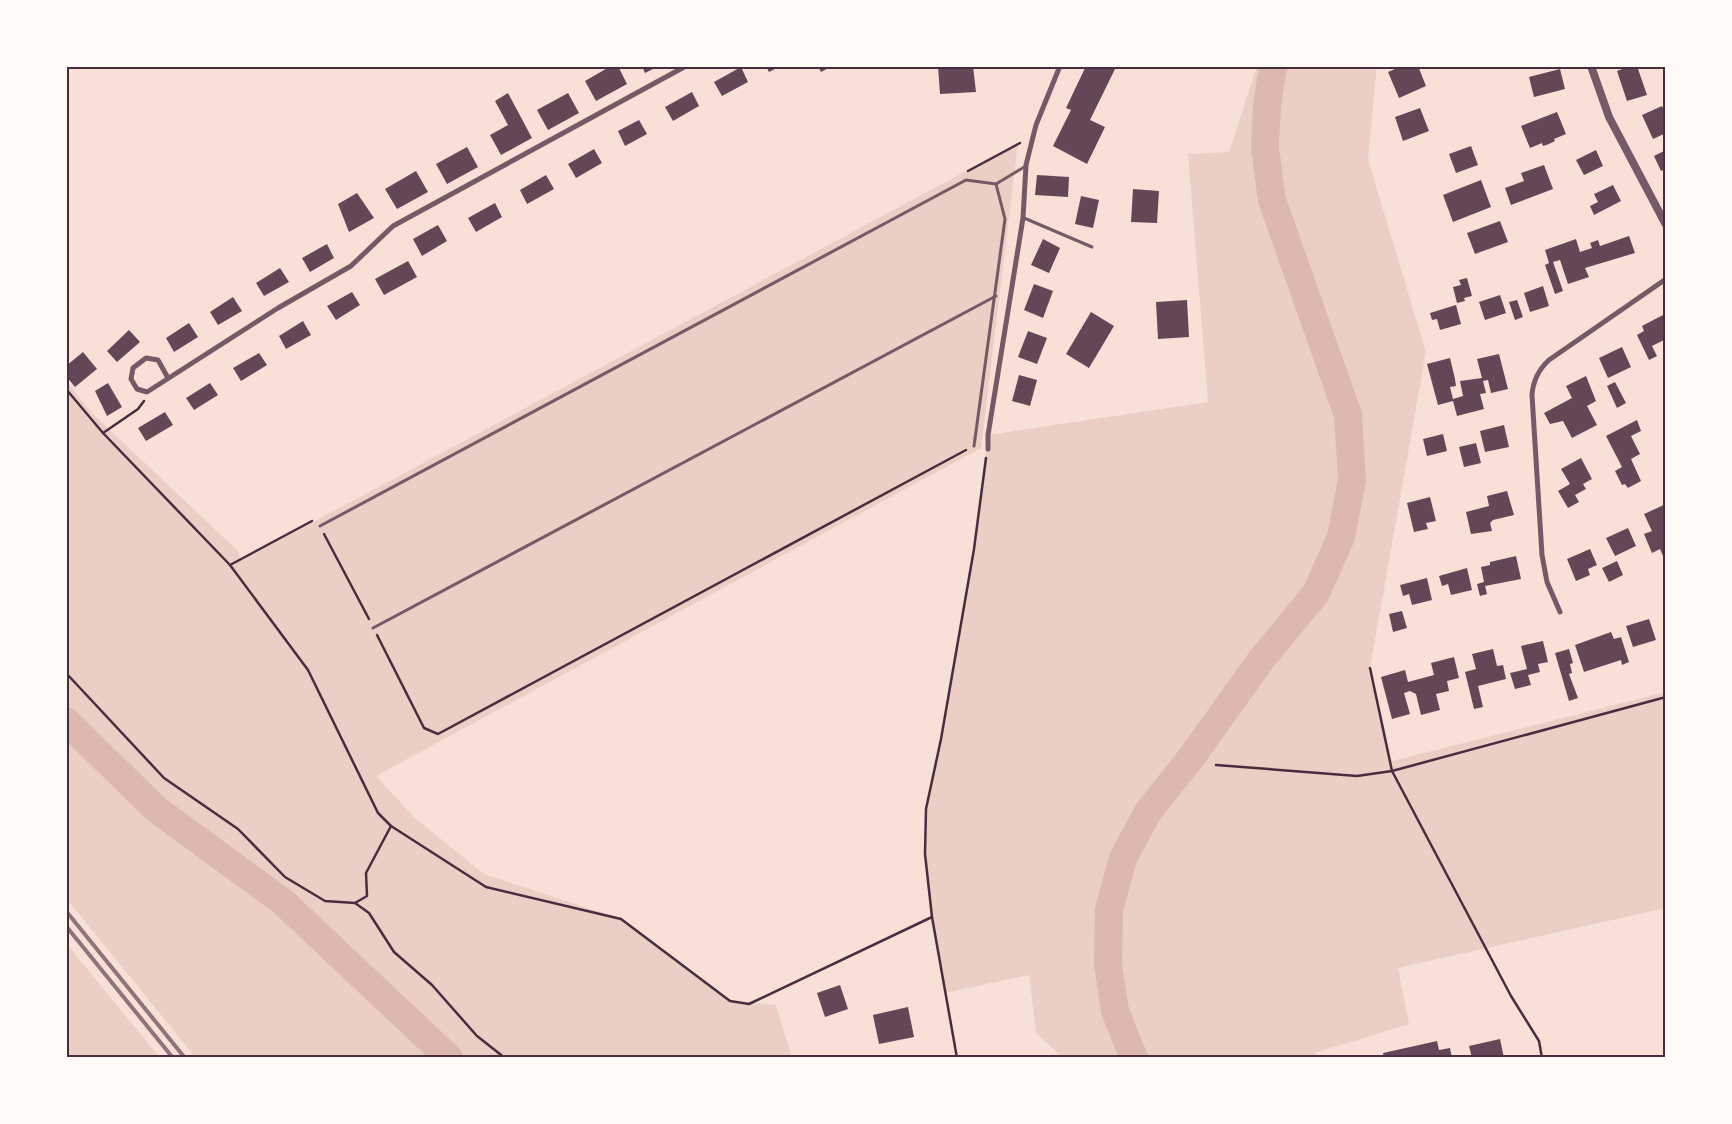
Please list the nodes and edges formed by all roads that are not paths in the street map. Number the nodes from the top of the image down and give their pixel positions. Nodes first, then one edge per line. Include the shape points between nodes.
1 (686, 66) edge
2 (1060, 66) edge
3 (1591, 66) edge
4 (1026, 165) junction
5 (996, 184) junction
6 (1023, 218) junction
7 (1666, 225) edge
8 (1092, 247) dead end
9 (1666, 279) edge
10 (996, 296) junction
11 (168, 378) junction
12 (974, 446) road end
13 (988, 449) road end
14 (320, 526) road end
15 (1560, 612) dead end
16 (374, 628) road end

1 - 11 street via 393,226 351,266
2 - 4 street via 1036,125
3 - 7 street via 1609,117
4 - 5 lane
4 - 6 street
5 - 10 lane via 1005,219
5 - 14 lane via 966,180
6 - 8 lane
6 - 13 street
9 - 15 street via 1548,360 1535,380 1532,395 1542,555 1547,582
10 - 12 lane
10 - 16 lane
11 - 11 street via 146,392 137,389 131,379 133,368 146,358 158,360

